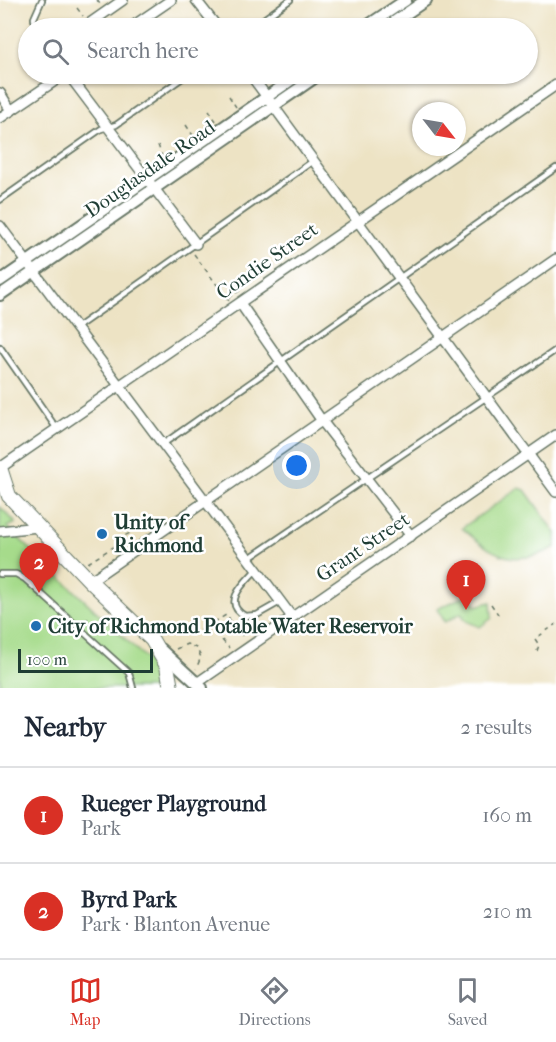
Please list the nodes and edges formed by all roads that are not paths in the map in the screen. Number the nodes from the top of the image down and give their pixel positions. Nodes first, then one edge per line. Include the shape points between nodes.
1 (42, 0) edge
2 (123, 0) edge
3 (171, 0) edge
4 (196, 0) edge
5 (290, 0) edge
6 (406, 0) edge
7 (426, 0) edge
8 (34, 18) edge
9 (97, 18) edge
10 (145, 18) edge
11 (210, 18) edge
12 (265, 18) edge
13 (379, 18) edge
14 (400, 18) edge
15 (51, 84) edge
16 (74, 84) edge
17 (174, 84) edge
18 (257, 84) edge
19 (289, 84) edge
20 (301, 84) edge
21 (556, 85) edge
22 (0, 93) edge
23 (270, 101) junction
24 (11, 111) junction
25 (0, 118) edge
26 (108, 127) junction
27 (313, 161) junction
28 (556, 168) edge
29 (150, 184) junction
30 (0, 200) edge
31 (358, 221) junction
32 (0, 226) edge
33 (193, 246) junction
34 (556, 259) edge
35 (31, 266) junction
36 (400, 278) junction
37 (0, 281) edge
38 (0, 295) edge
39 (240, 303) junction
40 (76, 328) junction
41 (443, 337) junction
42 (0, 347) edge
43 (556, 350) edge
44 (282, 360) junction
45 (120, 386) junction
46 (486, 397) junction
47 (322, 421) junction
48 (57, 429) junction
49 (556, 435) edge
50 (163, 444) junction
51 (528, 454) junction
52 (0, 468) edge
53 (365, 479) junction
54 (556, 492) edge
55 (4, 494) edge
56 (205, 501) junction
57 (38, 527) junction
58 (0, 531) edge
59 (411, 536) junction
60 (248, 559) junction
61 (256, 570) junction
62 (0, 574) edge
63 (90, 581) junction
64 (280, 602) junction
65 (292, 617) junction
66 (159, 649) junction
67 (196, 686) edge
68 (134, 687) edge
69 (171, 688) edge

1 - 8 lane
2 - 9 street
3 - 10 street
4 - 11 street
5 - 12 lane
6 - 13 street
7 - 14 street
15 - 24 street
16 - 26 street
17 - 26 lane
18 - 23 street
19 - 23 street, Douglasdale Road
20 - 23 street, Douglasdale Road
21 - 31 street, Condie Street
22 - 24 street
23 - 27 street
23 - 29 street, Douglasdale Road
24 - 25 street
26 - 29 street
26 - 30 lane
27 - 31 street
27 - 33 lane
28 - 36 lane
29 - 33 street
29 - 35 street, Douglasdale Road
31 - 36 street
31 - 39 street, Condie Street
32 - 35 street
33 - 40 lane
34 - 41 street
35 - 37 street, Douglasdale Road
35 - 38 street, Douglasdale Road
35 - 40 street
36 - 41 street
36 - 44 lane
39 - 44 street
39 - 45 street, Condie Street
40 - 45 street
41 - 46 street
41 - 47 street
42 - 48 lane
43 - 46 lane
44 - 47 street
44 - 50 lane
45 - 48 street, Condie Street
45 - 50 street
46 - 51 street
46 - 53 lane
47 - 53 street
47 - 56 street
48 - 52 street, Condie Street
49 - 51 street, Grant Street
50 - 56 street
51 - 54 street
51 - 59 street, Grant Street
52 - 55 main road
53 - 59 street
53 - 60 lane
55 - 57 main road
56 - 60 street
56 - 63 street
57 - 58 street
57 - 63 main road
59 - 65 street, Grant Street
60 - 61 street
61 - 64 street
61 - 64 lane via 239,589 233,600 235,608 245,616 256,615
62 - 68 lane via 16,574 25,579 129,672
63 - 66 main road
64 - 65 street
65 - 67 street, Grant Street
66 - 67 street
66 - 69 main road

